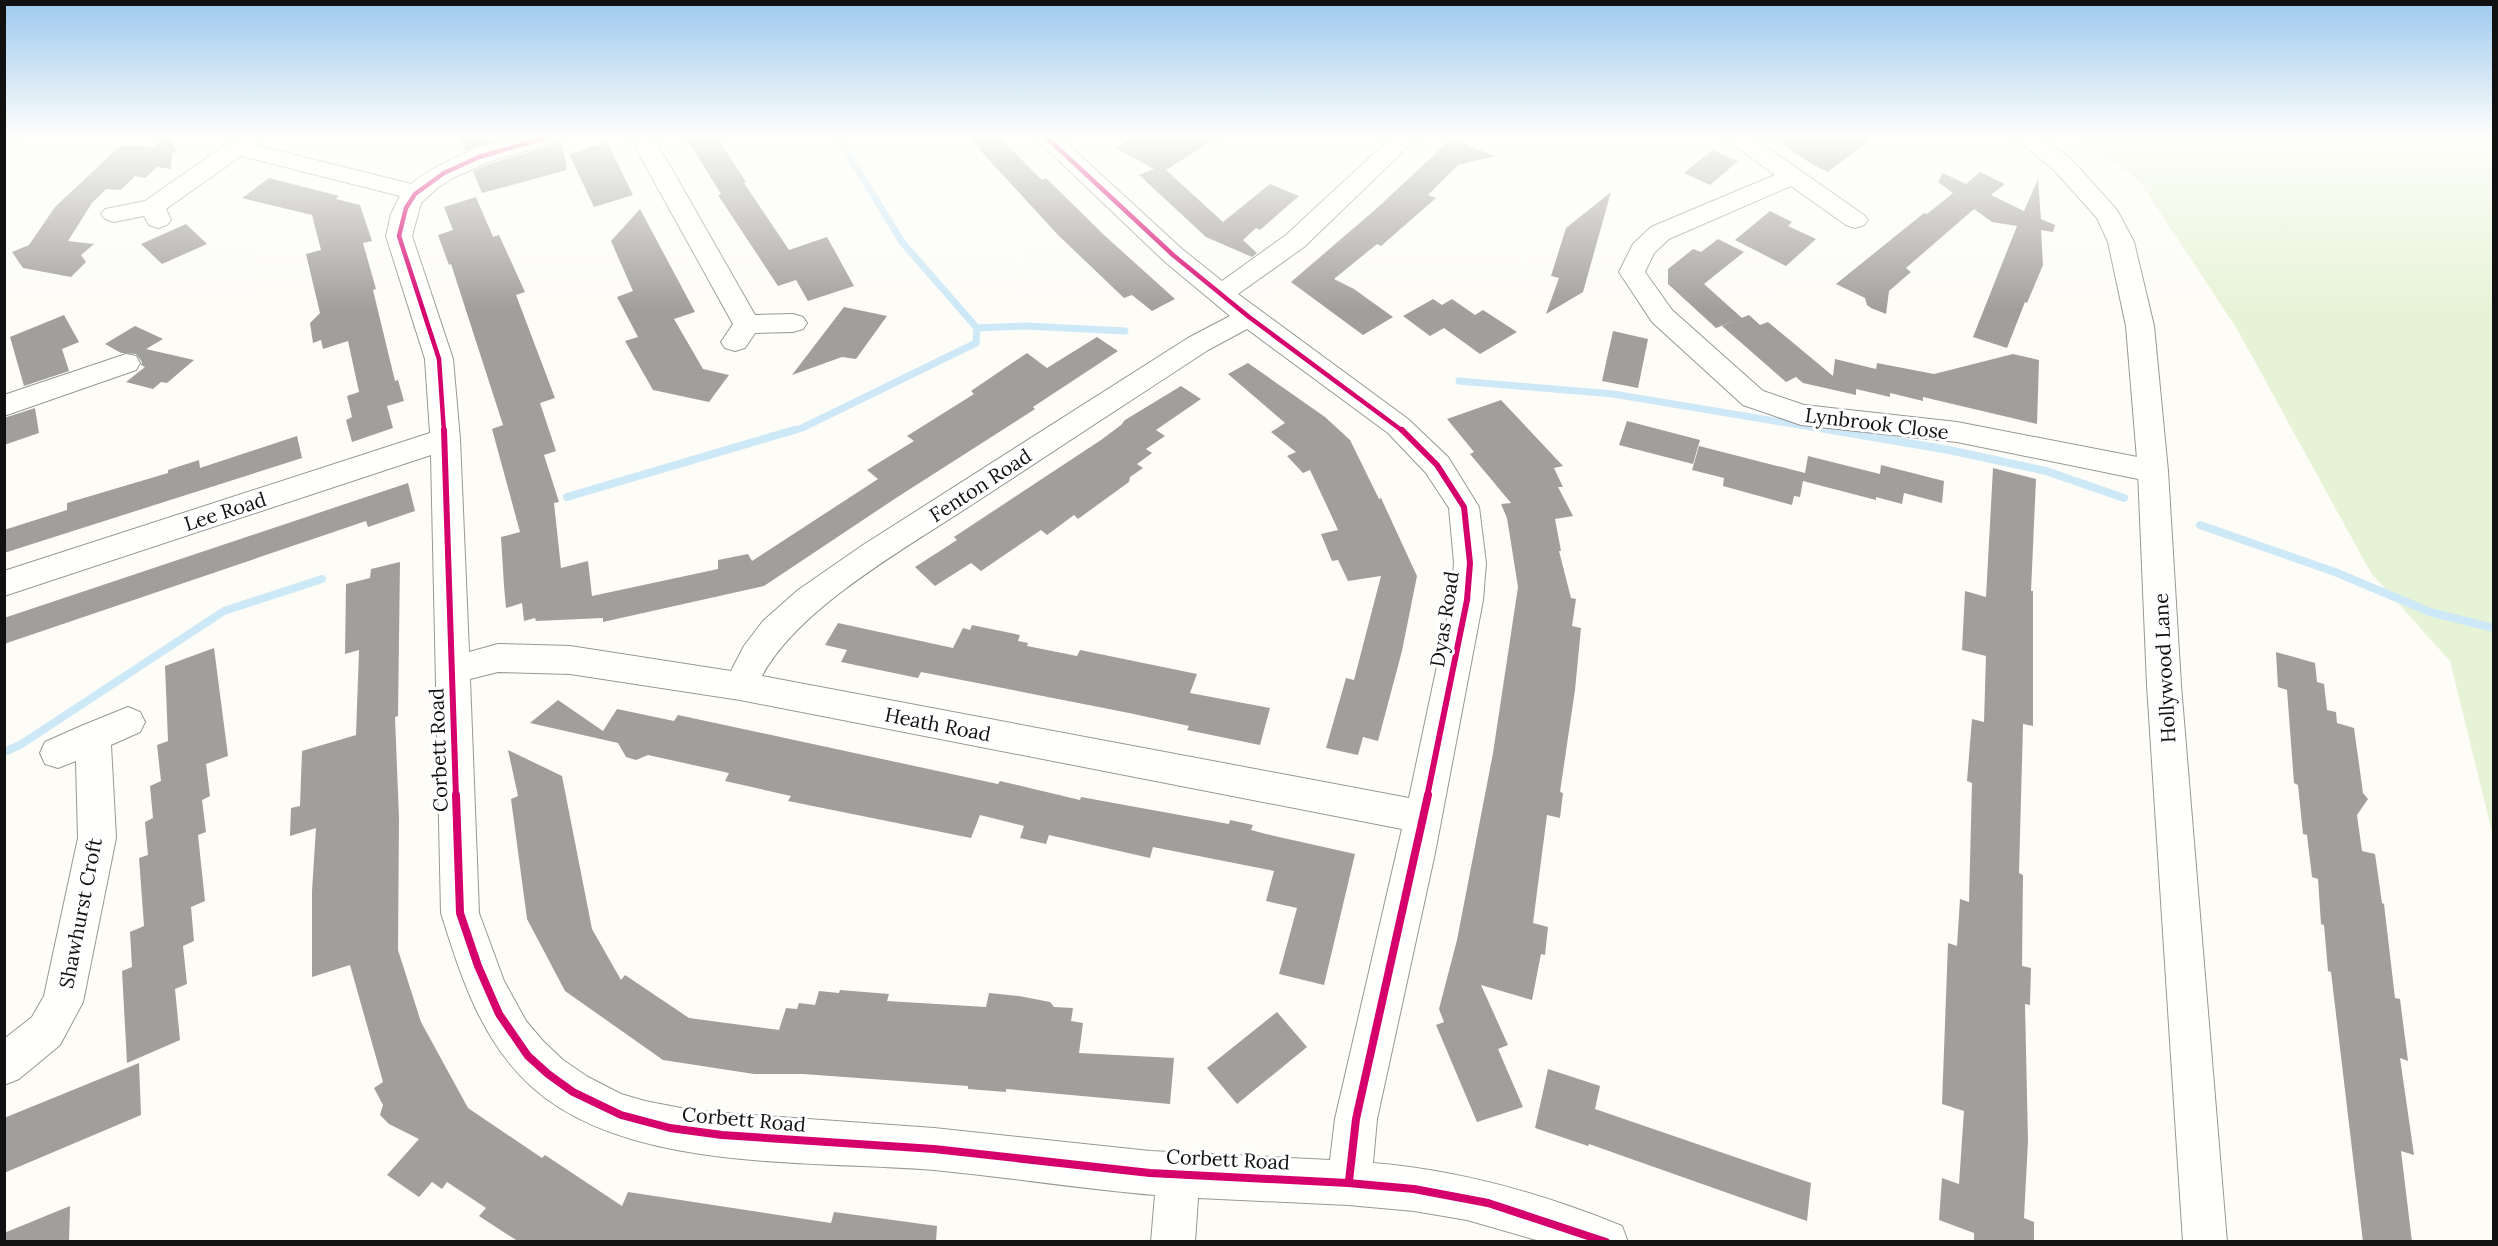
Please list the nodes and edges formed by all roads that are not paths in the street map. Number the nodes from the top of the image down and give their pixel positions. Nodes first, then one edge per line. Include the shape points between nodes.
1 (180, 194) edge
2 (415, 194) edge
3 (671, 194) edge
4 (1112, 194) edge
5 (1344, 194) edge
6 (1752, 194) edge
7 (1817, 194) edge
8 (2092, 194) edge
9 (114, 214) dead end
10 (1855, 220) dead end
11 (1220, 294) junction
12 (1248, 317) junction
13 (793, 323) dead end
14 (126, 363) dead end
15 (4, 406) edge
16 (445, 439) junction
17 (2153, 471) junction
18 (4, 584) edge
19 (452, 670) junction
20 (740, 686) junction
21 (128, 722) dead end
22 (93, 736) junction
23 (58, 753) dead end
24 (1422, 817) junction
25 (4, 1065) edge
26 (1178, 1174) junction
27 (1349, 1181) junction
28 (1173, 1242) edge
29 (1606, 1242) edge
30 (2205, 1242) edge

1 - 9 street via 156,213
2 - 16 street, Corbett Road via 403,216 399,236 439,359
3 - 13 street via 741,333
4 - 11 street, Dyas Road via 1173,255
5 - 11 street via 1245,280
6 - 17 street, Lynbrook Close via 1647,241 1632,272 1662,316 1753,398 1801,415 1957,432
7 - 10 street
8 - 17 street, Hollywood Lane via 2121,242 2140,326
11 - 12 street, Dyas Road
12 - 20 street, Fenton Road via 1188,350 838,579 775,630
12 - 24 street, Dyas Road via 1398,426 1437,465 1464,507 1470,563 1467,600
14 - 15 street
16 - 18 street, Lee Road
16 - 19 street, Corbett Road
17 - 30 street, Hollywood Lane via 2165,697
19 - 20 street, Heath Road via 498,658 570,660
19 - 26 street, Corbett Road via 460,913 485,988 503,1025 531,1058 572,1091 622,1117 693,1134 936,1150
20 - 24 street, Heath Road
21 - 22 street
22 - 23 street
22 - 25 street, Shawhurst Croft via 97,838 63,1002 46,1030
24 - 27 street, Dyas Road via 1356,1119
26 - 27 street, Corbett Road
26 - 28 street
27 - 29 street, Corbett Road via 1450,1194 1521,1211

